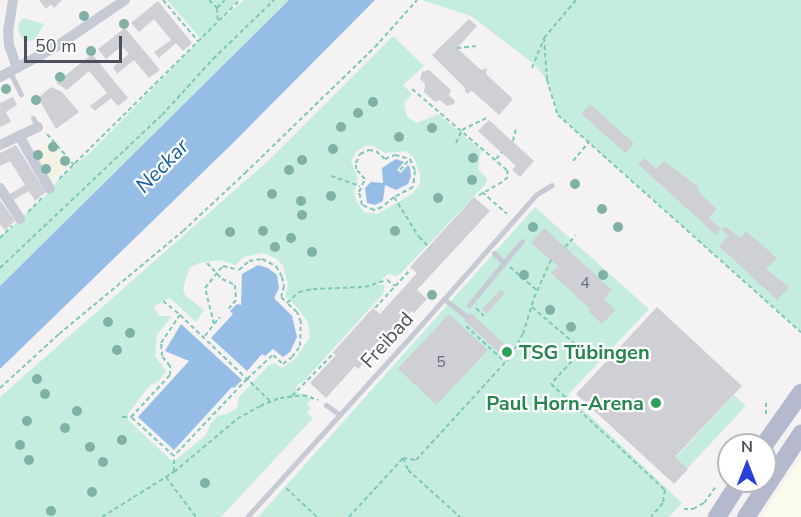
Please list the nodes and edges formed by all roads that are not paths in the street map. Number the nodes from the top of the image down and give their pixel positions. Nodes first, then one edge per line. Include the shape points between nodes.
1 (13, 0) edge
2 (125, 0) edge
3 (9, 72) edge
4 (21, 95) dead end
5 (36, 122) road end
6 (19, 136) junction
7 (0, 145) edge
8 (552, 185) dead end
9 (0, 188) edge
10 (50, 189) road end
11 (20, 219) road end
12 (522, 241) dead end
13 (494, 253) dead end
14 (503, 262) junction
15 (444, 299) junction
16 (469, 306) dead end
17 (467, 317) dead end
18 (801, 393) edge
19 (326, 405) road end
20 (339, 414) junction
21 (773, 433) edge
22 (801, 434) edge
23 (732, 493) edge
24 (247, 517) edge
25 (717, 517) edge
26 (746, 517) edge

1 - 3 street via 8,30
2 - 3 street
3 - 4 lane
5 - 6 street
6 - 7 street
6 - 10 street
8 - 15 lane, Freibad via 537,194
9 - 11 street
12 - 14 lane
13 - 14 lane
14 - 16 lane
15 - 17 lane
15 - 20 lane, Freibad
18 - 21 main road
19 - 20 lane
20 - 24 lane, Freibad
22 - 26 main road
23 - 25 main road

